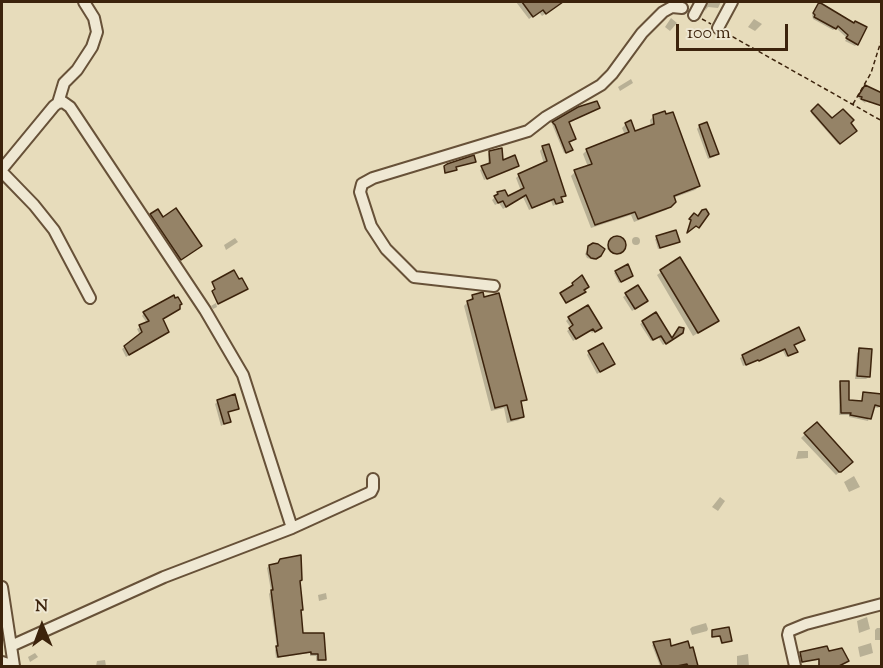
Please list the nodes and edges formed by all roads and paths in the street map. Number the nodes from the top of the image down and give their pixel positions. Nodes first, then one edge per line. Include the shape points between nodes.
1 (84, 2) edge
2 (701, 2) edge
3 (732, 2) edge
4 (682, 8) dead end
5 (694, 15) joint
6 (718, 28) junction
7 (882, 38) edge
8 (58, 103) junction
9 (852, 105) junction
10 (882, 121) edge
11 (2, 171) edge
12 (494, 286) dead end
13 (90, 298) dead end
14 (373, 479) dead end
15 (292, 528) junction
16 (2, 588) edge
17 (882, 604) edge
18 (11, 646) junction
19 (2, 662) edge
20 (14, 666) edge
21 (795, 666) edge

1 - 8 street via 97,32 77,70 64,83
2 - 5 street
3 - 6 street
4 - 12 street via 672,7 663,12 601,85 528,131 362,184 360,192 371,226 386,249 414,277
5 - 6 path
6 - 9 path
7 - 9 path via 871,73
8 - 11 street
8 - 15 street via 70,107 205,310 243,375
9 - 10 path
11 - 13 street via 54,230
14 - 15 street via 371,492
15 - 18 street via 164,577
16 - 18 street
17 - 21 street via 789,631
18 - 20 street
19 - 20 street

